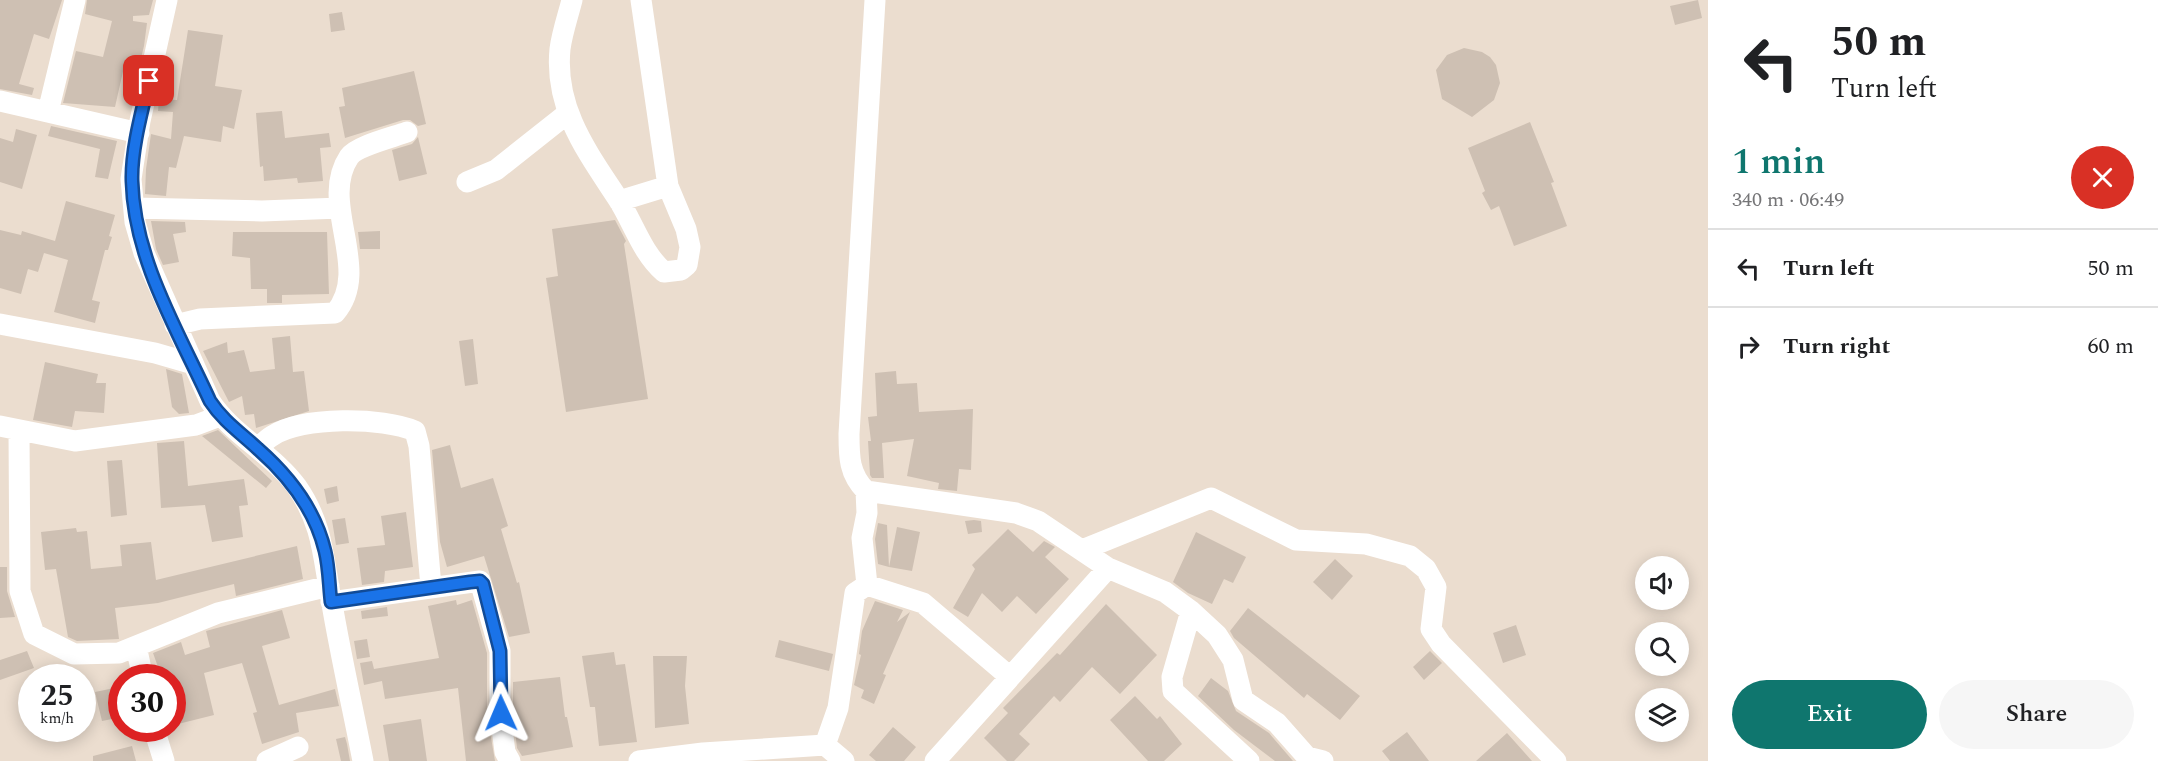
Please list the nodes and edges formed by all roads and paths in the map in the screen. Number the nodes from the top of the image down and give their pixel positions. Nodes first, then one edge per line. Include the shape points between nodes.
1 (75, 0) edge
2 (167, 0) edge
3 (572, 0) edge
4 (640, 0) edge
5 (875, 0) edge
6 (0, 101) edge
7 (48, 112) junction
8 (568, 113) junction
9 (407, 132) dead end
10 (139, 133) junction
11 (467, 182) dead end
12 (668, 186) junction
13 (619, 201) junction
14 (134, 208) junction
15 (340, 208) junction
16 (0, 324) edge
17 (175, 325) junction
18 (193, 364) junction
19 (220, 416) junction
20 (9, 429) edge
21 (258, 448) junction
22 (866, 491) junction
23 (1082, 550) junction
24 (1108, 568) junction
25 (867, 585) junction
26 (431, 587) junction
27 (330, 594) junction
28 (1191, 611) junction
29 (135, 646) junction
30 (139, 664) edge
31 (1010, 676) junction
32 (158, 742) edge
33 (825, 745) junction
34 (298, 747) dead end
35 (164, 761) edge
36 (267, 761) edge
37 (363, 761) edge
38 (510, 761) edge
39 (639, 761) edge
40 (843, 761) edge
41 (935, 761) edge
42 (1249, 761) edge
43 (1323, 761) edge
44 (1556, 761) edge

1 - 7 street
2 - 10 street
3 - 8 street via 560,49
4 - 12 street
5 - 22 street via 849,434 849,463 855,481
6 - 7 street
7 - 10 street
8 - 11 street via 496,170
8 - 13 street via 584,150
9 - 15 street via 349,156 339,182
10 - 14 street via 131,179
12 - 13 street
12 - 13 street via 690,247 687,265 681,270 664,272 650,260
14 - 15 street
14 - 17 street via 144,253
15 - 17 street via 348,255 347,281 343,304 335,313 200,319
16 - 18 street via 155,353
17 - 18 street
18 - 19 street
19 - 20 street via 196,425 75,441
19 - 21 street
20 - 29 street via 20,591 34,634 74,654 119,653
21 - 26 street via 273,435 291,428 330,421 400,425 415,431
21 - 27 street via 296,487 313,518 325,552
22 - 23 street via 1016,513 1038,521
22 - 25 street via 862,538
23 - 24 street
23 - 44 street via 1211,498 1296,540 1366,544 1410,556 1426,569 1436,587 1431,629 1441,644
24 - 28 street via 1165,592
24 - 31 street
25 - 31 street via 923,603
25 - 33 street via 855,593 838,708
26 - 27 street
26 - 38 street via 480,581 483,584 500,651 501,713 505,752
27 - 29 street via 218,613
27 - 37 street
28 - 42 street via 1172,677 1173,691
28 - 43 street via 1217,634 1233,660 1243,700 1277,723 1307,757
29 - 30 street
31 - 41 street
32 - 35 street
33 - 39 street
33 - 40 street
34 - 36 street

